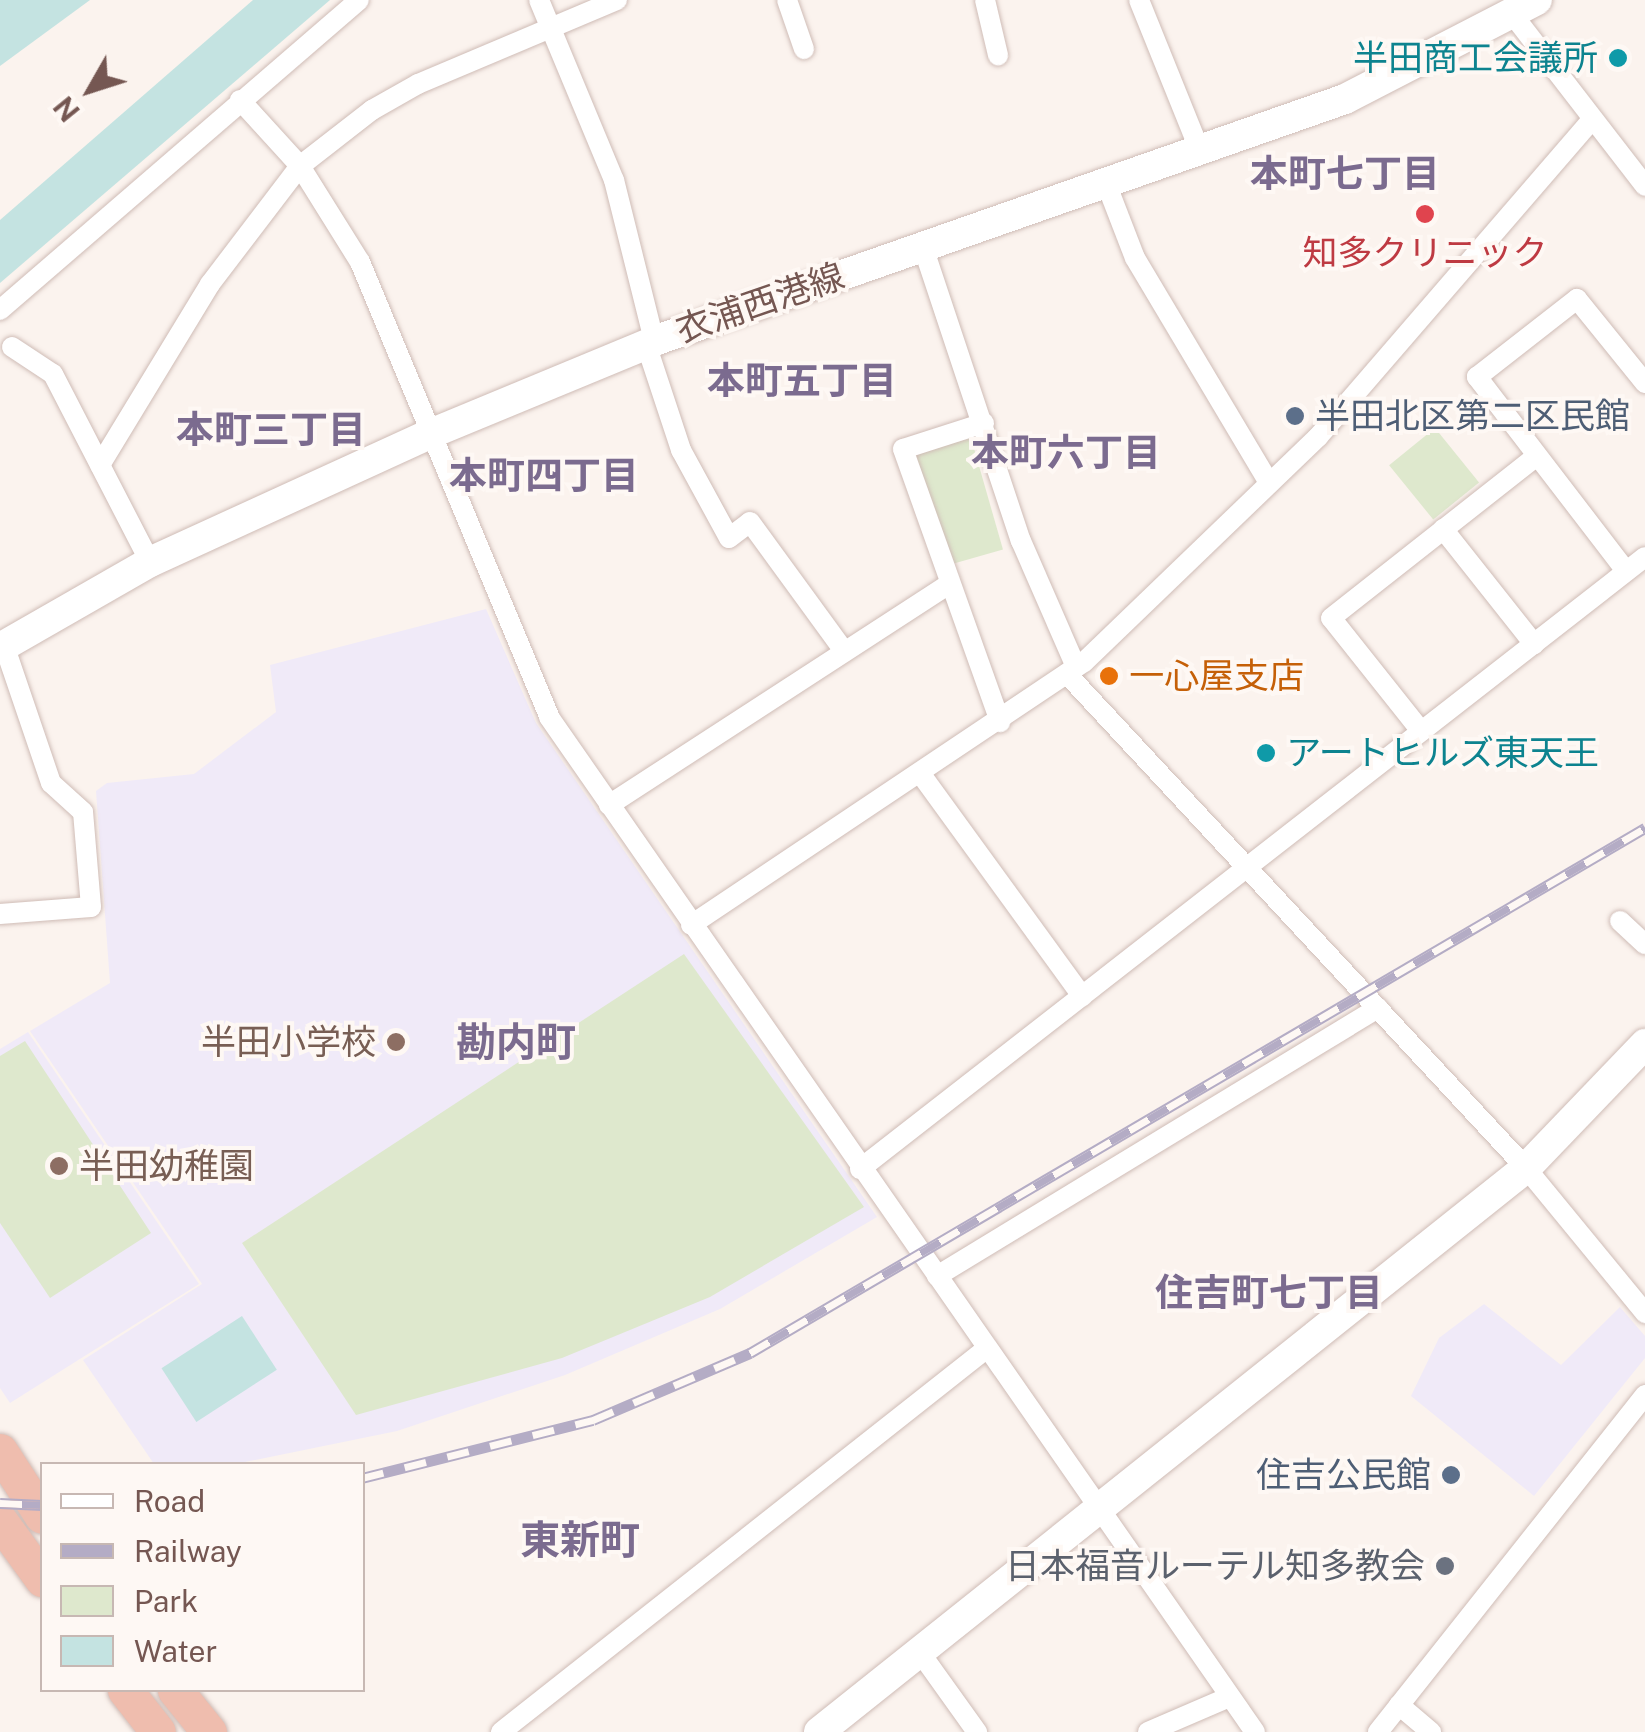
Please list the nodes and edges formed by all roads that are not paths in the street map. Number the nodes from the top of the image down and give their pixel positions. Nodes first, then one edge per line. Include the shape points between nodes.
1 (359, 0) edge
2 (539, 0) edge
3 (617, 0) edge
4 (788, 0) edge
5 (985, 0) edge
6 (1139, 0) edge
7 (1525, 8) edge
8 (552, 32) junction
9 (804, 49) dead end
10 (998, 55) dead end
11 (240, 100) junction
12 (1592, 120) junction
13 (1200, 150) junction
14 (300, 166) junction
15 (1106, 184) junction
16 (1645, 186) edge
17 (923, 247) junction
18 (0, 310) edge
19 (650, 342) junction
20 (12, 348) dead end
21 (1645, 384) edge
22 (984, 423) junction
23 (430, 434) junction
24 (1537, 456) junction
25 (100, 465) junction
26 (1270, 483) junction
27 (1443, 529) junction
28 (1645, 557) edge
29 (150, 562) junction
30 (1626, 571) junction
31 (948, 584) junction
32 (1534, 644) junction
33 (2, 647) edge
34 (844, 651) junction
35 (1071, 671) junction
36 (1000, 722) junction
37 (1421, 731) junction
38 (920, 774) junction
39 (610, 805) junction
40 (1249, 866) junction
41 (0, 914) edge
42 (1620, 921) dead end
43 (692, 925) junction
44 (1645, 944) edge
45 (1082, 996) junction
46 (1378, 1008) junction
47 (1645, 1044) edge
48 (1526, 1168) junction
49 (860, 1169) junction
50 (937, 1276) junction
51 (1645, 1313) edge
52 (986, 1349) junction
53 (1645, 1395) edge
54 (0, 1451) edge
55 (1098, 1509) junction
56 (40, 1513) edge
57 (2, 1526) edge
58 (40, 1576) edge
59 (919, 1652) junction
60 (127, 1692) edge
61 (177, 1692) edge
62 (1228, 1698) junction
63 (1399, 1705) junction
64 (158, 1732) edge
65 (209, 1732) edge
66 (500, 1732) edge
67 (819, 1732) edge
68 (977, 1732) edge
69 (1148, 1732) edge
70 (1255, 1732) edge
71 (1378, 1732) edge
72 (1432, 1732) edge

1 - 11 street
2 - 8 street
3 - 8 street
4 - 9 street
5 - 10 street
6 - 13 street
7 - 12 street
7 - 13 main road, 衣浦西港線 via 1345,99
8 - 14 street via 418,84
8 - 19 street via 614,180
11 - 14 street
11 - 18 street
12 - 16 street
12 - 26 street via 1318,437
13 - 15 main road, 衣浦西港線
14 - 23 street via 360,262
14 - 25 street via 210,284
15 - 17 main road, 衣浦西港線
15 - 26 street via 1134,258
17 - 19 main road, 衣浦西港線
17 - 22 street
19 - 23 main road, 衣浦西港線
19 - 34 street via 681,450 729,538 750,522
20 - 25 street via 53,374
21 - 24 street via 1577,299 1477,376
22 - 31 street via 903,448
22 - 35 street
23 - 29 main road, 衣浦西港線
23 - 39 street via 549,717
24 - 27 street
24 - 30 street
25 - 29 street
26 - 35 street
27 - 32 street
27 - 37 street via 1332,618
28 - 30 street
29 - 33 main road, 衣浦西港線
30 - 32 street
31 - 34 street
31 - 36 street
32 - 37 street
33 - 41 street via 51,783 83,812 91,907
34 - 39 street
35 - 36 street
35 - 40 street
36 - 38 street
37 - 40 street
38 - 43 street
38 - 45 street
39 - 43 street
40 - 45 street
40 - 46 street
42 - 44 street
43 - 49 street
45 - 49 street
46 - 48 street
46 - 50 street
47 - 48 main road
48 - 51 street
48 - 55 main road
49 - 50 street
50 - 52 street
52 - 55 street
52 - 66 street
53 - 63 street
54 - 56 highway
55 - 59 main road
55 - 62 street
57 - 58 highway
59 - 67 main road
59 - 68 street
60 - 64 highway
61 - 65 highway
62 - 69 street
62 - 70 street
63 - 71 street
63 - 72 street

